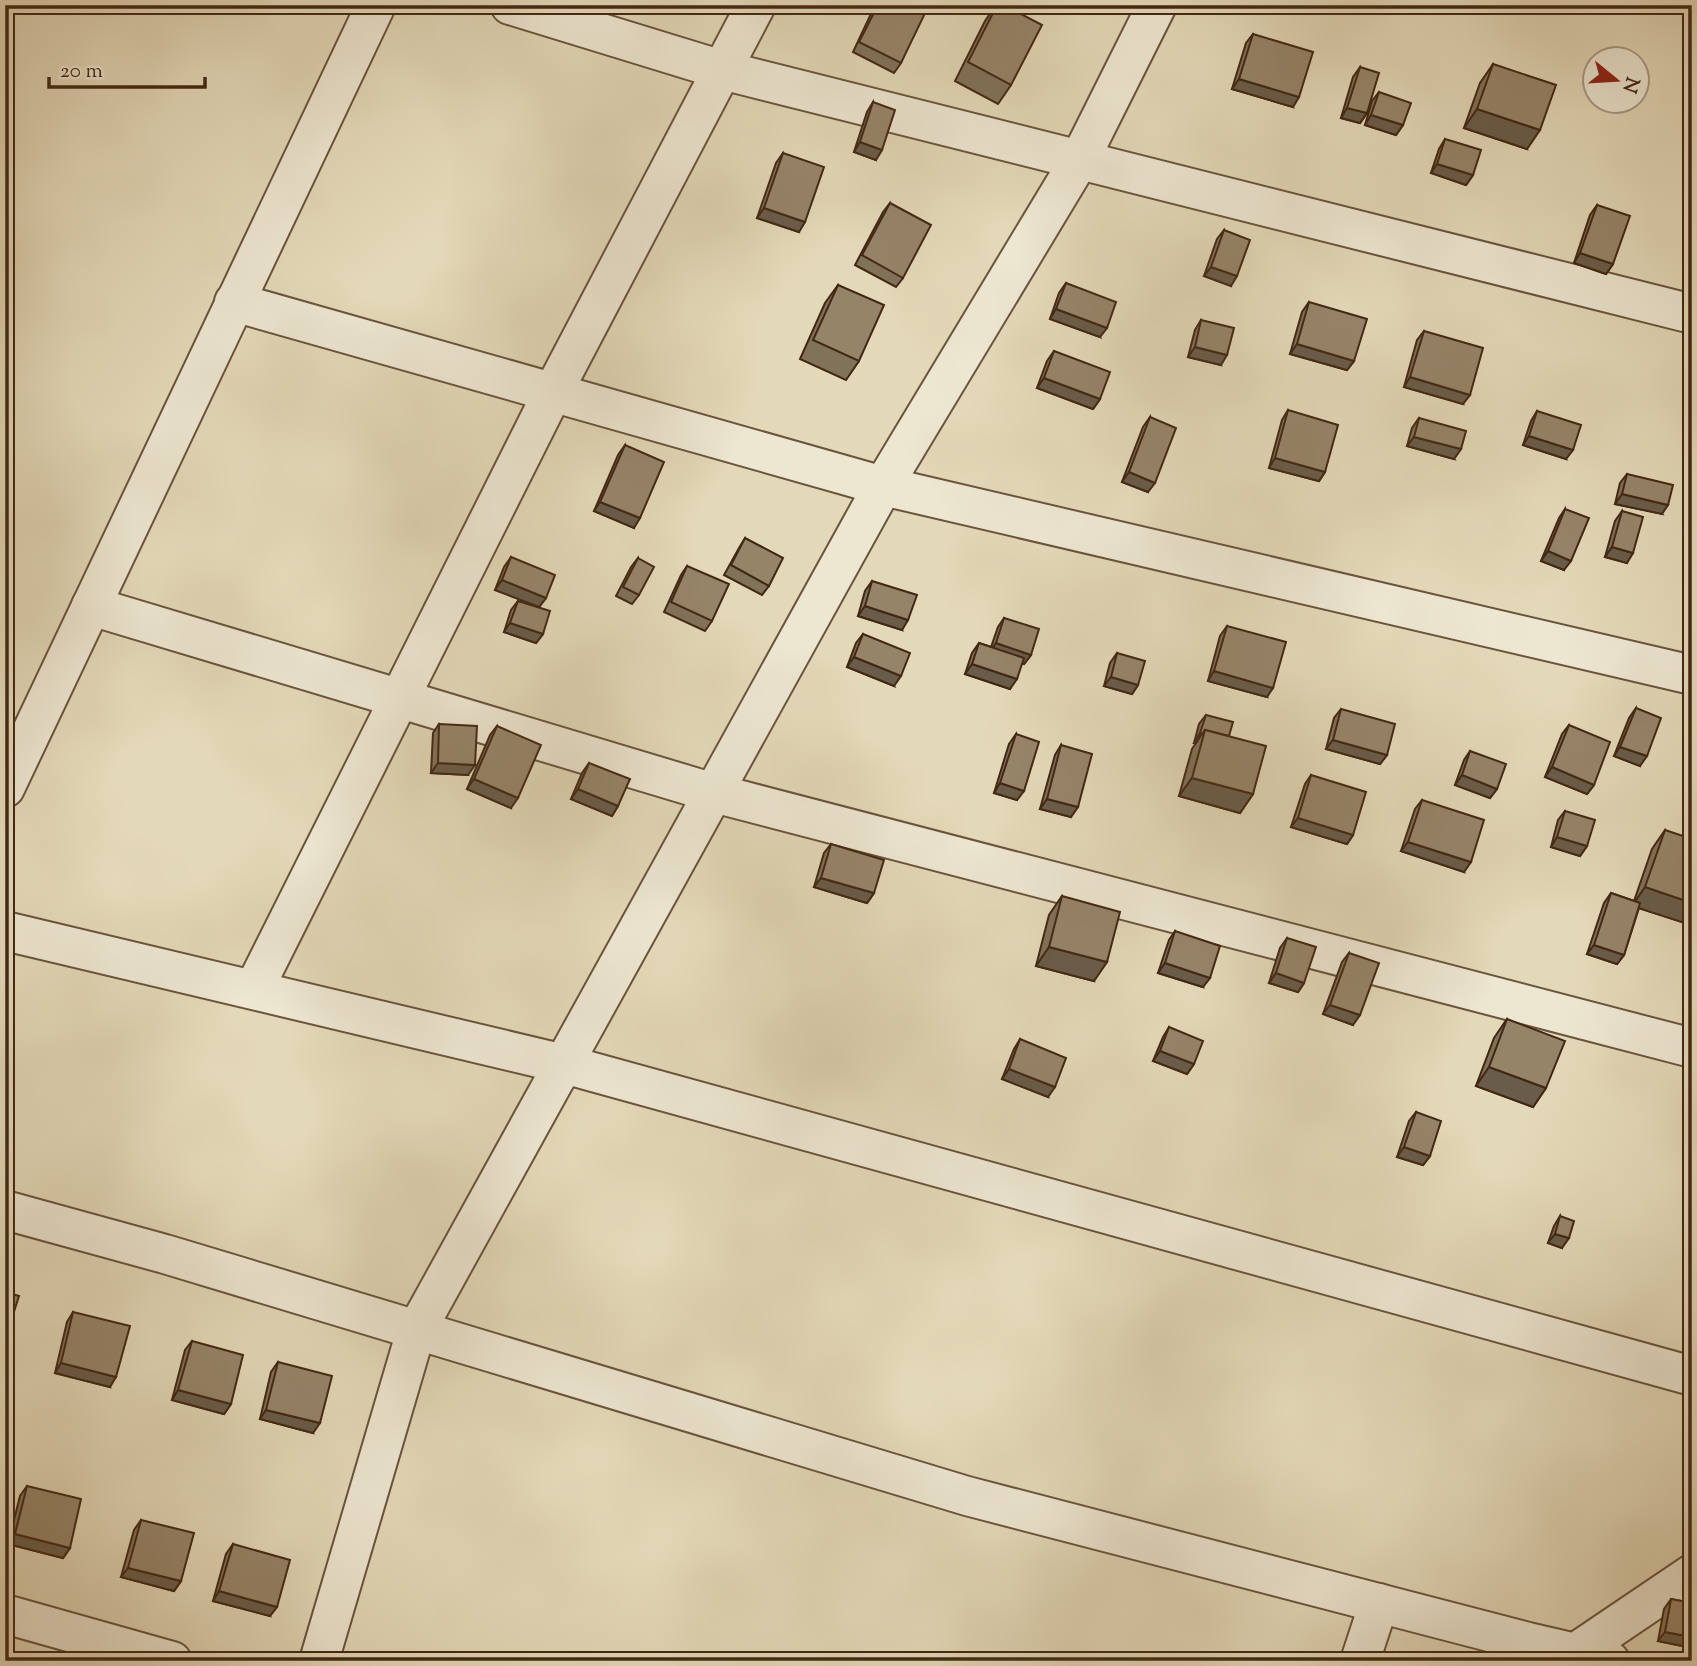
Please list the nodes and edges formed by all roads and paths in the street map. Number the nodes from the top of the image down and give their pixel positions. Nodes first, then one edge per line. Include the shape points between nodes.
1 (376, 5) edge
2 (510, 5) edge
3 (756, 5) edge
4 (1157, 5) edge
5 (722, 69) junction
6 (1080, 159) junction
7 (234, 302) junction
8 (1692, 314) edge
9 (552, 392) junction
10 (883, 486) junction
11 (91, 606) junction
12 (1692, 675) edge
13 (400, 699) junction
14 (5, 788) edge
15 (713, 793) junction
16 (5, 930) edge
17 (254, 989) junction
18 (1692, 1048) edge
19 (564, 1064) junction
20 (5, 1210) edge
21 (416, 1331) junction
22 (1692, 1376) edge
23 (1692, 1574) edge
24 (1380, 1603) junction
25 (5, 1614) edge
26 (1592, 1657) edge
27 (172, 1661) edge
28 (319, 1661) edge
29 (1360, 1661) edge

1 - 7 street
2 - 5 street
3 - 5 street
4 - 6 street
5 - 6 street
5 - 9 street
6 - 8 street
6 - 10 street
7 - 9 street
7 - 11 street
9 - 10 street
9 - 13 street
10 - 12 street
10 - 15 street
11 - 13 street
11 - 14 street
13 - 15 street
13 - 17 street
15 - 18 street
15 - 19 street
16 - 17 street
17 - 19 street
19 - 21 street
19 - 22 street
20 - 21 street
21 - 24 street via 967,1496
21 - 28 street
23 - 26 street
24 - 26 street
24 - 29 street
25 - 27 street

